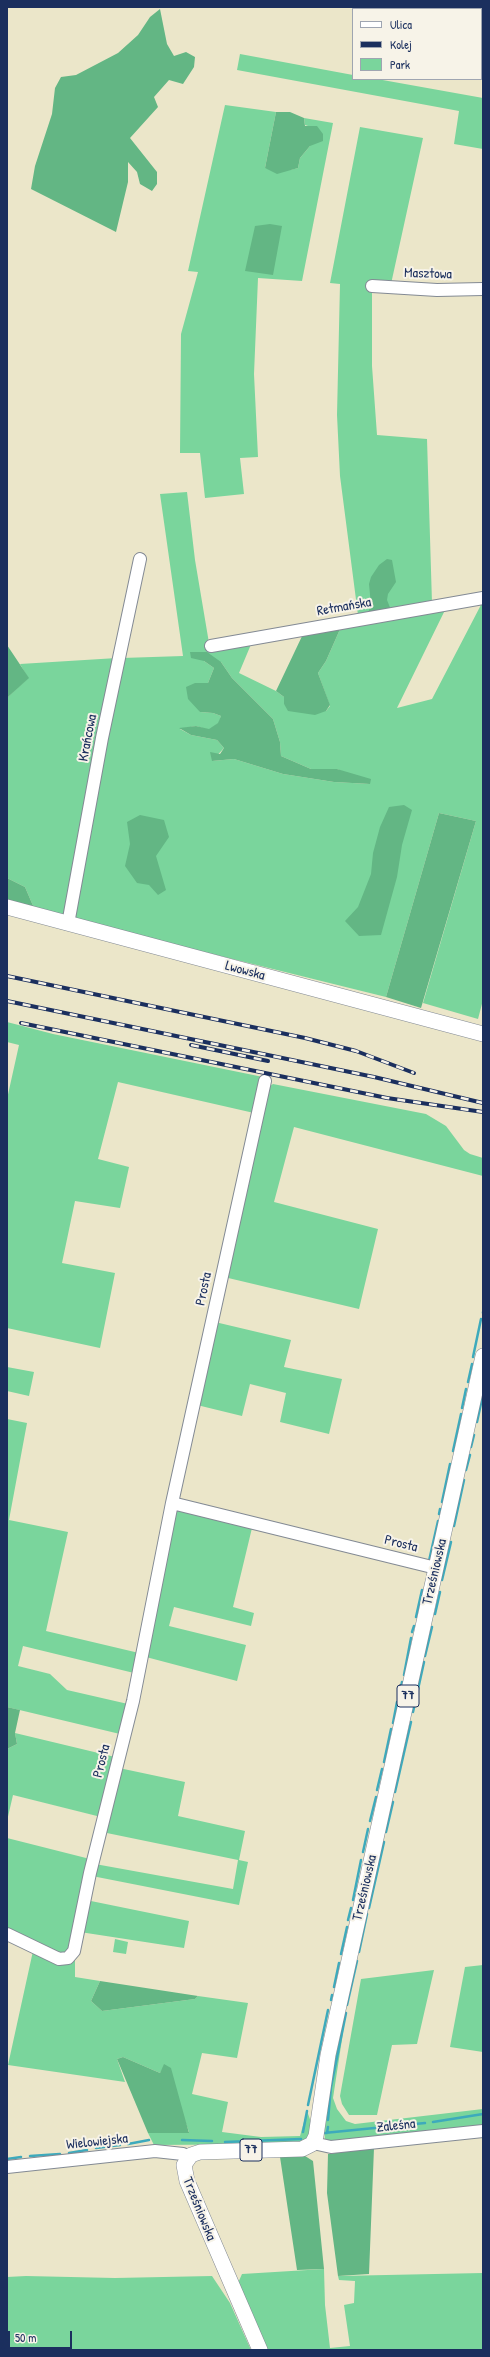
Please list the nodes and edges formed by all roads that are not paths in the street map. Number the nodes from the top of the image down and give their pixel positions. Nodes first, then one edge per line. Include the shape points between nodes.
1 (372, 286) dead end
2 (483, 289) edge
3 (140, 559) dead end
4 (483, 598) edge
5 (211, 646) dead end
6 (7, 907) edge
7 (68, 924) junction
8 (483, 1034) edge
9 (265, 1080) dead end
10 (483, 1356) edge
11 (172, 1503) junction
12 (436, 1568) junction
13 (7, 1934) edge
14 (483, 2131) edge
15 (313, 2143) junction
16 (189, 2157) junction
17 (7, 2167) edge
18 (260, 2350) edge

1 - 2 street, Masztowa via 437,290
3 - 7 street, Krańcowa via 102,738
4 - 5 street, Retmańska
6 - 7 main road, Lwowska
7 - 8 main road, Lwowska
9 - 11 street, Prosta
10 - 12 main road, Trześniowska / 77
11 - 12 street, Prosta
11 - 13 street, Prosta via 134,1694 90,1873 74,1951 68,1958 59,1959
12 - 15 main road, Trześniowska / 77 via 328,2055 317,2132
14 - 15 street, Zaleśna via 331,2148
15 - 16 main road, Trześniowska / 77 via 302,2149 203,2152
16 - 17 street, Wielowiejska via 155,2151
16 - 18 main road, Trześniowska via 184,2165 185,2177

